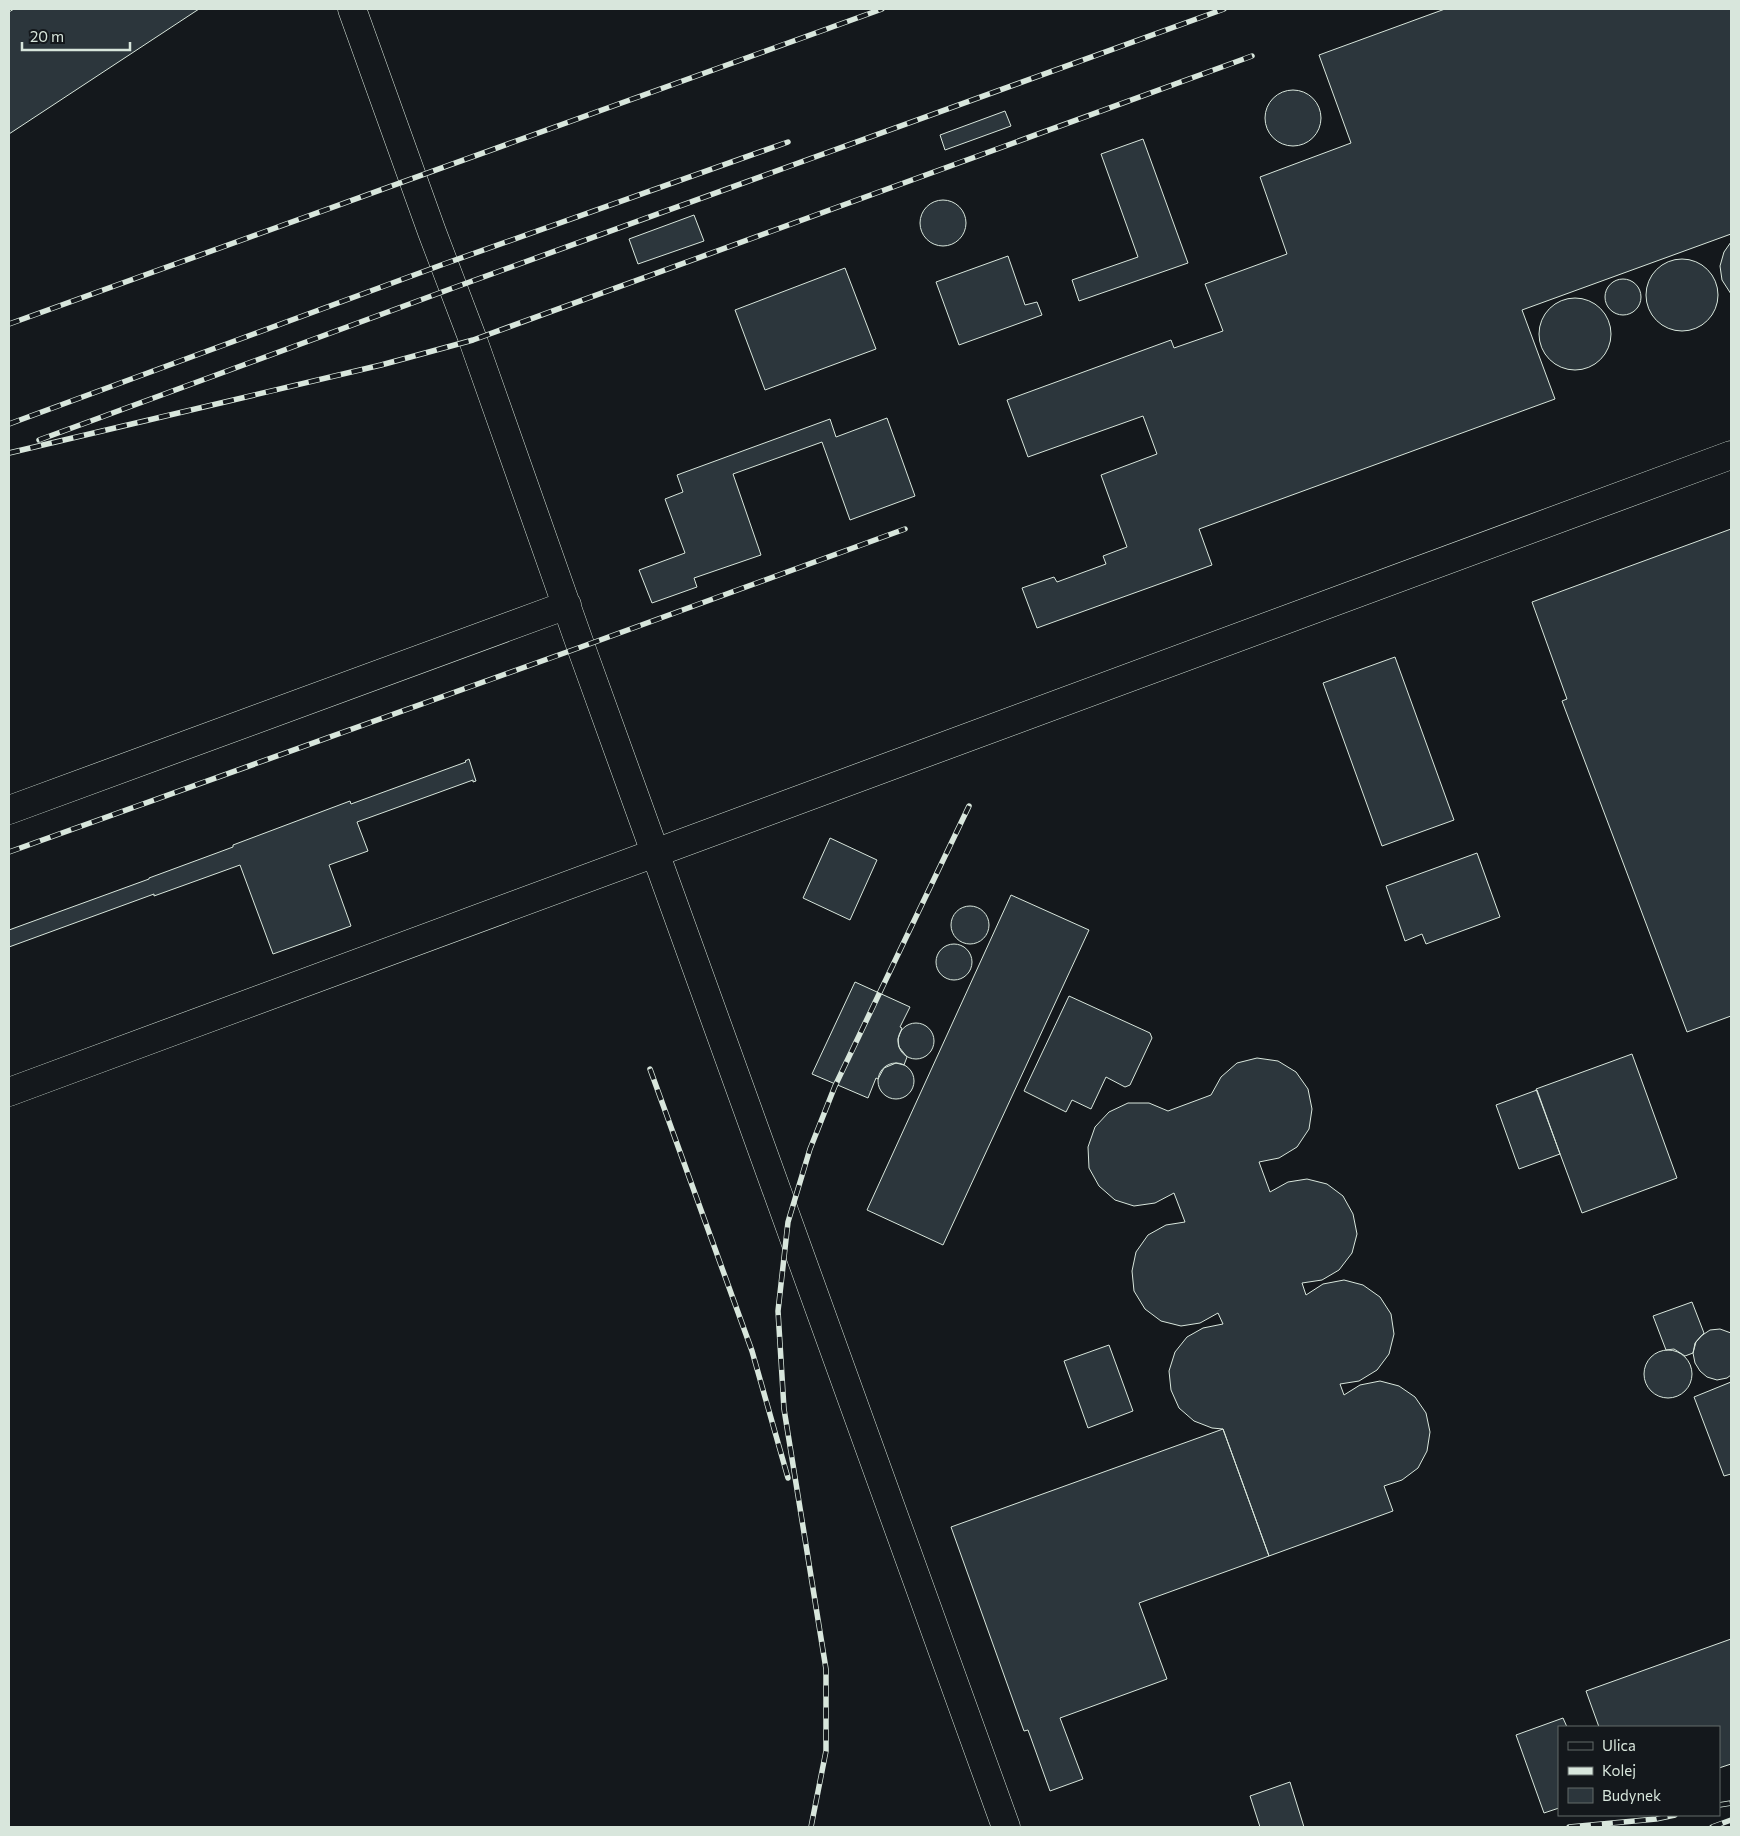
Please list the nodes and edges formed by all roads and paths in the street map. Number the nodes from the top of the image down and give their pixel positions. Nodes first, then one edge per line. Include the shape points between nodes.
1 (352, 9) edge
2 (1731, 455) edge
3 (567, 605) junction
4 (9, 810) edge
5 (656, 852) junction
6 (9, 1092) edge
7 (1006, 1827) edge

1 - 3 lane
2 - 5 lane
3 - 4 lane
3 - 5 lane
5 - 6 lane
5 - 7 lane

